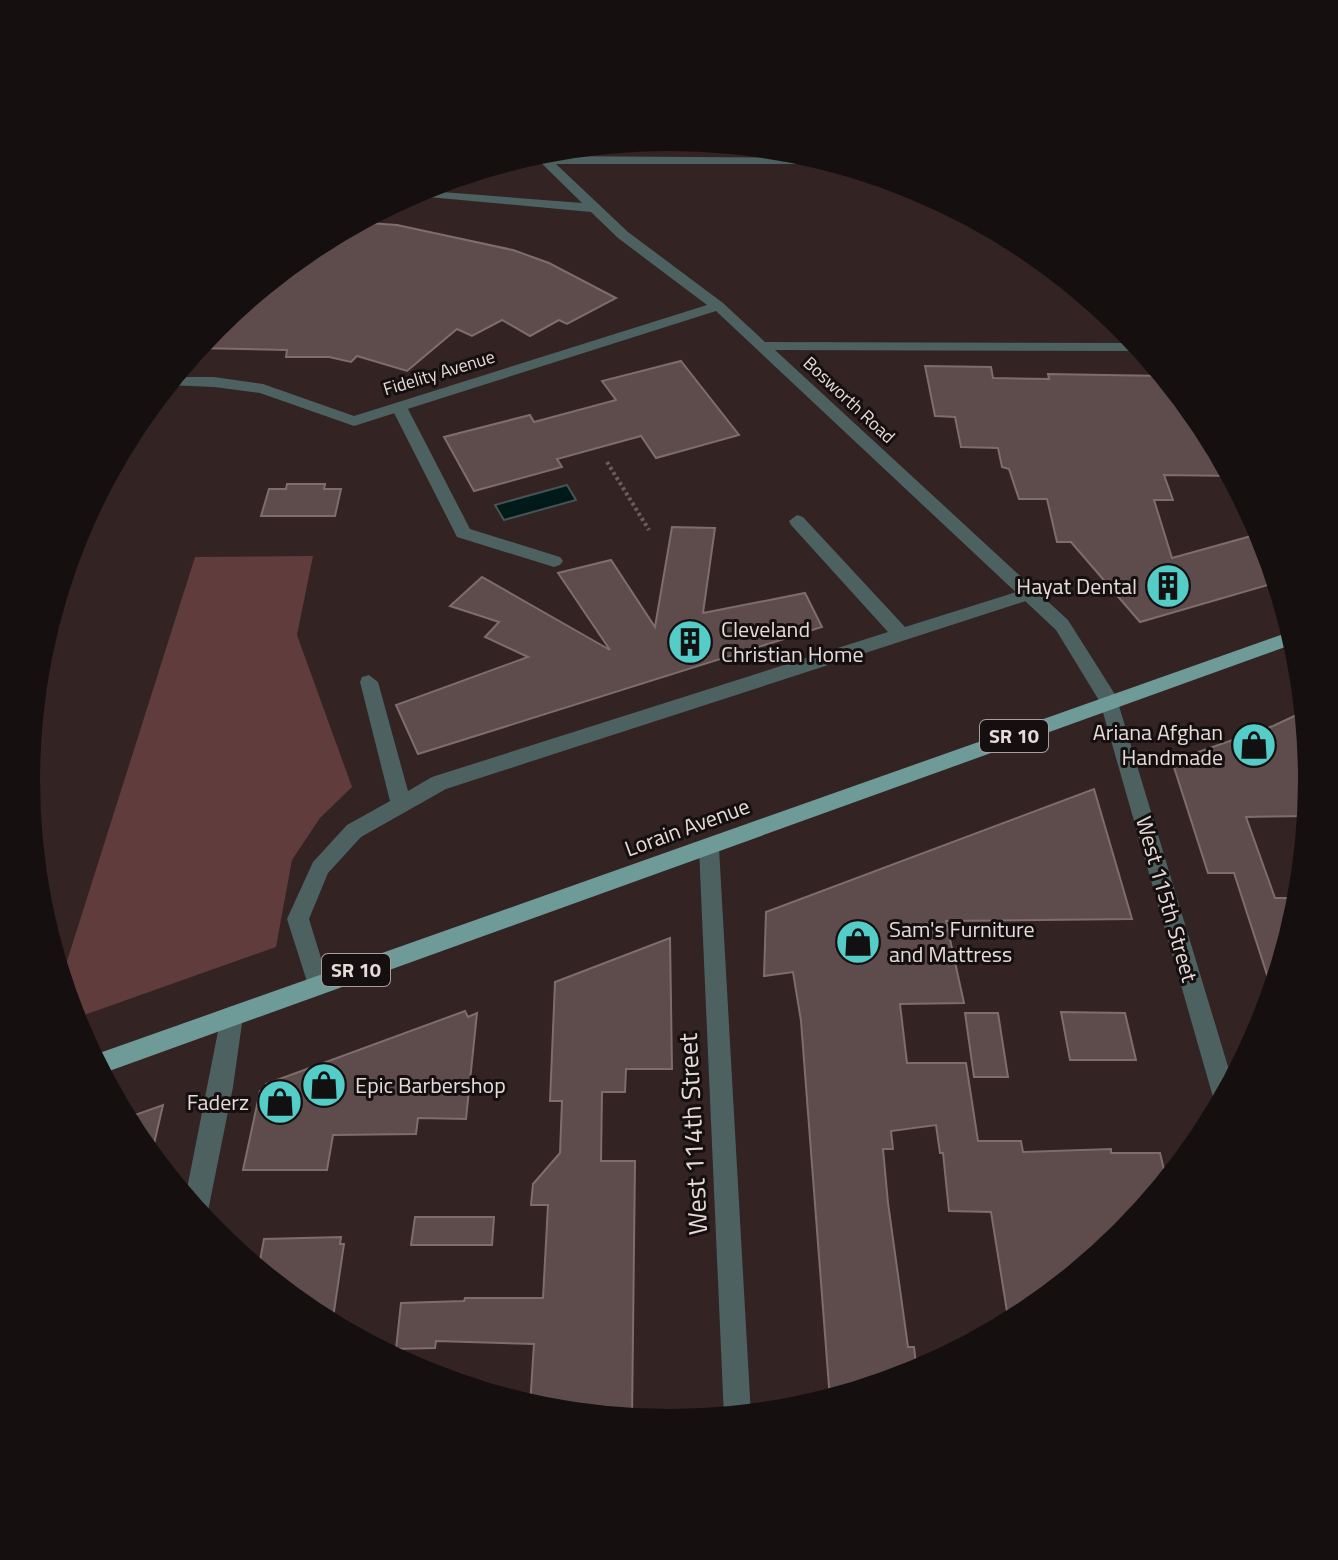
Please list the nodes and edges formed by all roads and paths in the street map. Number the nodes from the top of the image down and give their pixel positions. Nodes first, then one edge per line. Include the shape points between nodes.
1 (582, 157) edge
2 (779, 161) edge
3 (548, 163) edge
4 (438, 195) edge
5 (592, 208) junction
6 (718, 306) junction
7 (761, 346) junction
8 (1125, 347) edge
9 (183, 381) edge
10 (399, 407) junction
11 (607, 462) dead end
12 (797, 521) dead end
13 (649, 530) dead end
14 (554, 561) dead end
15 (1029, 594) junction
16 (901, 635) junction
17 (1282, 641) edge
18 (369, 682) dead end
19 (1109, 701) junction
20 (401, 804) junction
21 (709, 848) junction
22 (318, 984) junction
23 (232, 1016) junction
24 (107, 1061) edge
25 (1221, 1082) edge
26 (198, 1197) edge
27 (736, 1405) edge

1 - 2 street
3 - 5 street, Bosworth Road
4 - 5 street
5 - 6 street, Bosworth Road
6 - 7 street, Bosworth Road
6 - 10 street, Fidelity Avenue
7 - 8 street
7 - 15 street, Bosworth Road
9 - 10 street, Fidelity Avenue via 263,389 354,421
10 - 14 street via 463,533
11 - 13 path
12 - 16 street
15 - 16 street
15 - 19 street, Bosworth Road via 1062,625
16 - 20 street via 453,778
17 - 19 main road, Lorain Avenue / SR 10
18 - 20 street
19 - 21 main road, Lorain Avenue / SR 10
19 - 25 street, West 115th Street
20 - 22 street via 354,831 320,868 298,919
21 - 22 main road, Lorain Avenue / SR 10
21 - 27 street, West 114th Street
22 - 23 main road, Lorain Avenue / SR 10
23 - 24 main road, Lorain Avenue / SR 10
23 - 26 street

